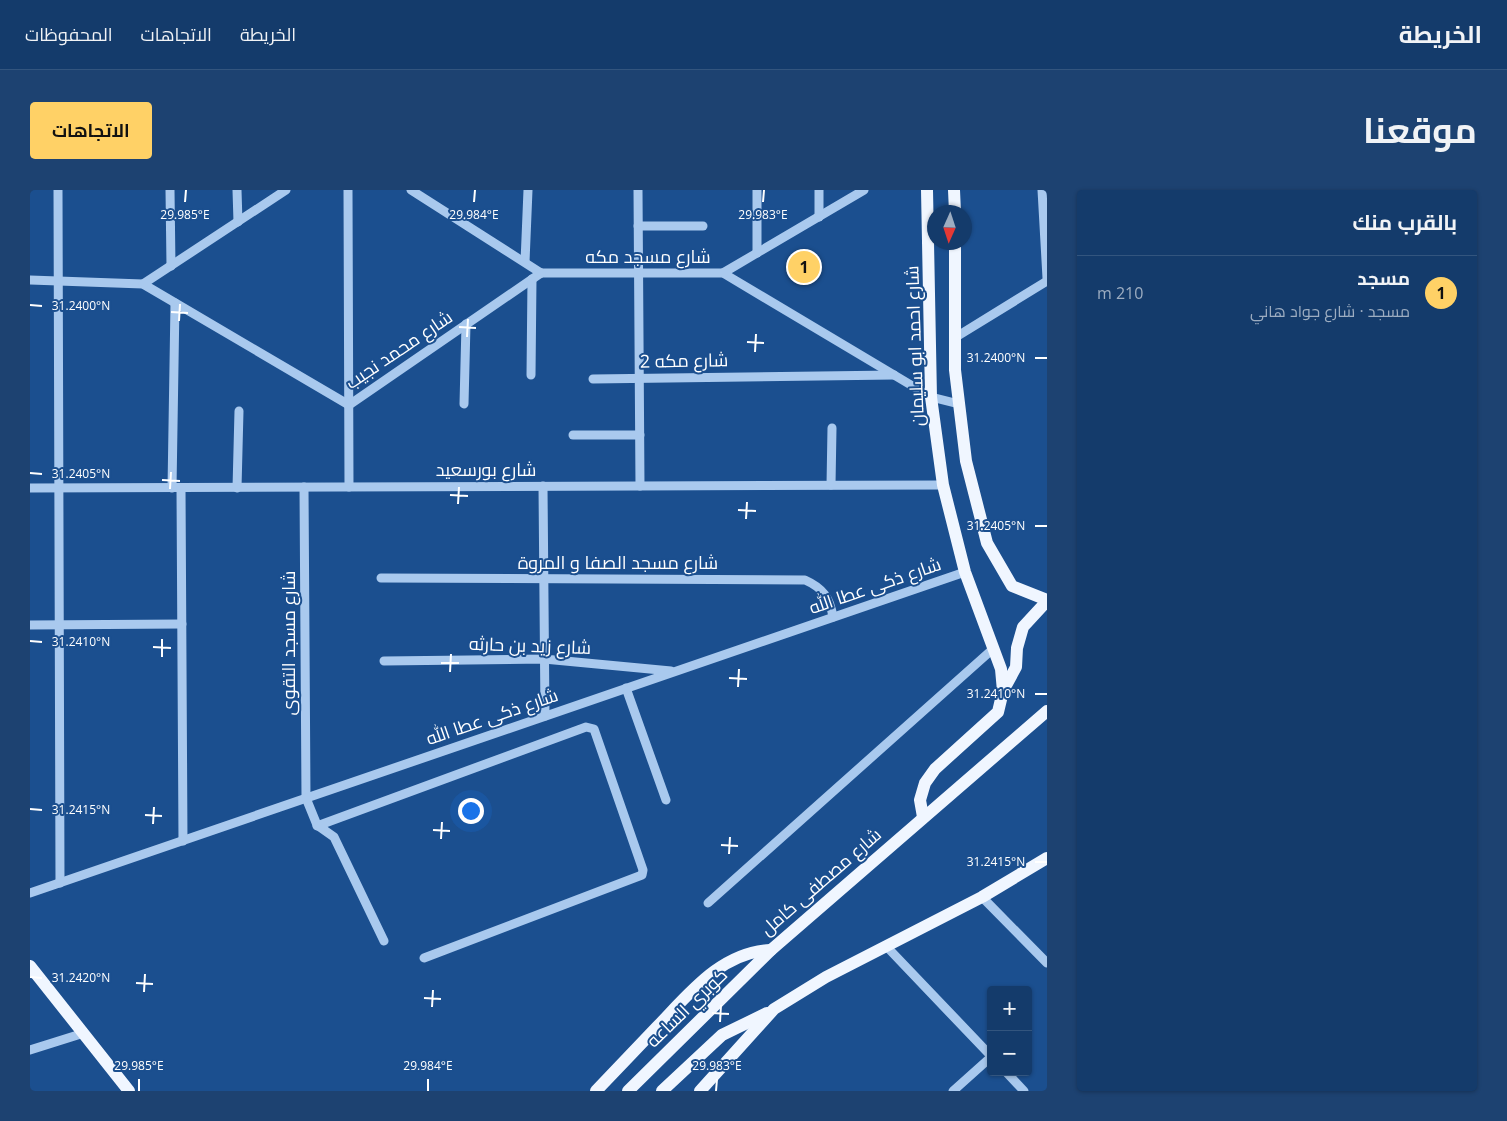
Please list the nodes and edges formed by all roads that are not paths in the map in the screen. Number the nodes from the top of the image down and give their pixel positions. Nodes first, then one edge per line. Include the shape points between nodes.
1 (58, 190) edge
2 (170, 190) edge
3 (237, 190) edge
4 (286, 190) edge
5 (348, 190) edge
6 (411, 190) edge
7 (528, 190) edge
8 (638, 190) edge
9 (757, 190) edge
10 (819, 190) edge
11 (864, 190) edge
12 (927, 190) edge
13 (954, 190) edge
14 (1042, 190) edge
15 (954, 205) edge
16 (819, 216) junction
17 (238, 222) junction
18 (638, 226) junction
19 (702, 226) dead end
20 (955, 250) edge
21 (757, 253) junction
22 (525, 262) junction
23 (170, 266) junction
24 (541, 272) junction
25 (638, 273) junction
26 (723, 273) junction
27 (532, 279) junction
28 (30, 280) edge
29 (1047, 280) edge
30 (58, 281) junction
31 (143, 284) junction
32 (175, 303) junction
33 (466, 324) junction
34 (956, 337) junction
35 (531, 375) dead end
36 (894, 375) junction
37 (639, 378) junction
38 (593, 379) dead end
39 (931, 397) junction
40 (464, 404) dead end
41 (959, 404) junction
42 (349, 405) junction
43 (239, 411) dead end
44 (832, 428) dead end
45 (573, 435) dead end
46 (640, 435) junction
47 (831, 485) junction
48 (943, 485) junction
49 (543, 486) junction
50 (640, 486) junction
51 (304, 487) junction
52 (349, 487) junction
53 (30, 488) edge
54 (59, 488) junction
55 (176, 488) junction
56 (237, 488) junction
57 (965, 572) junction
58 (381, 578) dead end
59 (544, 578) junction
60 (1047, 600) edge
61 (833, 617) junction
62 (182, 624) junction
63 (30, 625) edge
64 (60, 625) junction
65 (994, 648) junction
66 (544, 658) junction
67 (384, 661) dead end
68 (675, 672) junction
69 (626, 688) junction
70 (1002, 691) junction
71 (1047, 712) edge
72 (546, 716) junction
73 (306, 798) junction
74 (666, 800) dead end
75 (923, 817) junction
76 (317, 826) junction
77 (183, 841) junction
78 (1047, 858) edge
79 (60, 883) junction
80 (30, 894) edge
81 (982, 897) junction
82 (708, 903) dead end
83 (384, 941) dead end
84 (887, 947) junction
85 (771, 950) junction
86 (424, 958) dead end
87 (1047, 963) edge
88 (30, 966) edge
89 (774, 1009) junction
90 (84, 1033) junction
91 (30, 1050) edge
92 (987, 1053) edge
93 (987, 1061) edge
94 (1010, 1076) edge
95 (129, 1091) edge
96 (596, 1091) edge
97 (628, 1091) edge
98 (662, 1091) edge
99 (700, 1091) edge
100 (953, 1091) edge
101 (1024, 1091) edge

1 - 30 street
2 - 23 street
3 - 17 street
4 - 17 street
5 - 42 street
6 - 22 street
7 - 22 street
8 - 18 street
9 - 21 street
10 - 16 street
11 - 16 street
12 - 39 main road, شارع احمد ابو سليمان
13 - 15 main road
14 - 29 street
16 - 21 street
17 - 23 street
18 - 19 street
18 - 25 street
20 - 34 main road
21 - 26 street
22 - 24 street
23 - 31 street
24 - 25 street, شارع مسجد مكه
24 - 27 street, شارع محمد نجيب
25 - 26 street, شارع مسجد مكه
25 - 37 street
26 - 36 street, شارع مسجد مكه
27 - 33 street, شارع محمد نجيب
27 - 35 street
28 - 30 street
29 - 34 street
30 - 31 street
30 - 54 street
31 - 32 street, شارع محمد نجيب
32 - 42 street, شارع محمد نجيب
32 - 55 street
33 - 40 street
33 - 42 street, شارع محمد نجيب
34 - 41 main road
36 - 37 street, شارع مكه 2
36 - 39 street, شارع مسجد مكه
37 - 38 street, شارع مكه 2
37 - 46 street
39 - 41 street, شارع مسجد مكه
39 - 48 main road, شارع احمد ابو سليمان
41 - 60 main road via 966,461 987,543 1012,586
42 - 52 street
43 - 56 street
44 - 47 street
45 - 46 street
46 - 50 street
47 - 48 street, شارع بورسعيد
47 - 50 street, شارع بورسعيد
48 - 57 main road, شارع احمد ابو سليمان
49 - 50 street, شارع بورسعيد
49 - 52 street, شارع بورسعيد
49 - 59 street
51 - 52 street, شارع بورسعيد
51 - 56 street, شارع بورسعيد
51 - 73 street, شارع مسجد التقوى
53 - 54 street, شارع بورسعيد
54 - 55 street, شارع بورسعيد
54 - 64 street
55 - 56 street, شارع بورسعيد
55 - 62 street
57 - 61 street, شارع ذكى عطا الله
57 - 65 main road, شارع احمد ابو سليمان
58 - 59 street, شارع مسجد الصفا و المروة
59 - 61 street, شارع مسجد الصفا و المروة via 805,580 825,593
59 - 66 street
60 - 70 main road via 1023,627 1016,668
61 - 68 street, شارع ذكى عطا الله
62 - 64 street
62 - 77 street
63 - 64 street
64 - 79 street
65 - 70 main road, شارع احمد ابو سليمان via 1001,669
65 - 82 street
66 - 67 street, شارع زيد بن حارثه
66 - 68 street, شارع زيد بن حارثه
66 - 72 street
68 - 69 street, شارع ذكى عطا الله
69 - 72 street, شارع ذكى عطا الله
69 - 74 street
70 - 75 main road, شارع احمد ابو سليمان via 998,712 925,783 920,800
71 - 75 main road, شارع مصطفى كامل
72 - 73 street, شارع ذكى عطا الله
73 - 76 street
73 - 77 street, شارع ذكى عطا الله
75 - 85 main road, شارع مصطفى كامل
76 - 83 street via 334,837
76 - 86 street via 586,727 594,729 643,870 642,876
77 - 79 street, شارع ذكى عطا الله
78 - 81 main road
79 - 80 street, شارع ذكى عطا الله
81 - 84 main road
81 - 87 street
84 - 89 main road via 826,977
84 - 92 street
85 - 96 main road, شارع مصطفى كامل via 737,957 700,982
85 - 97 main road, كوبري الساعه
88 - 90 main road
89 - 98 main road via 722,1035
89 - 99 main road
90 - 91 street
90 - 95 main road
93 - 100 street
94 - 101 street

